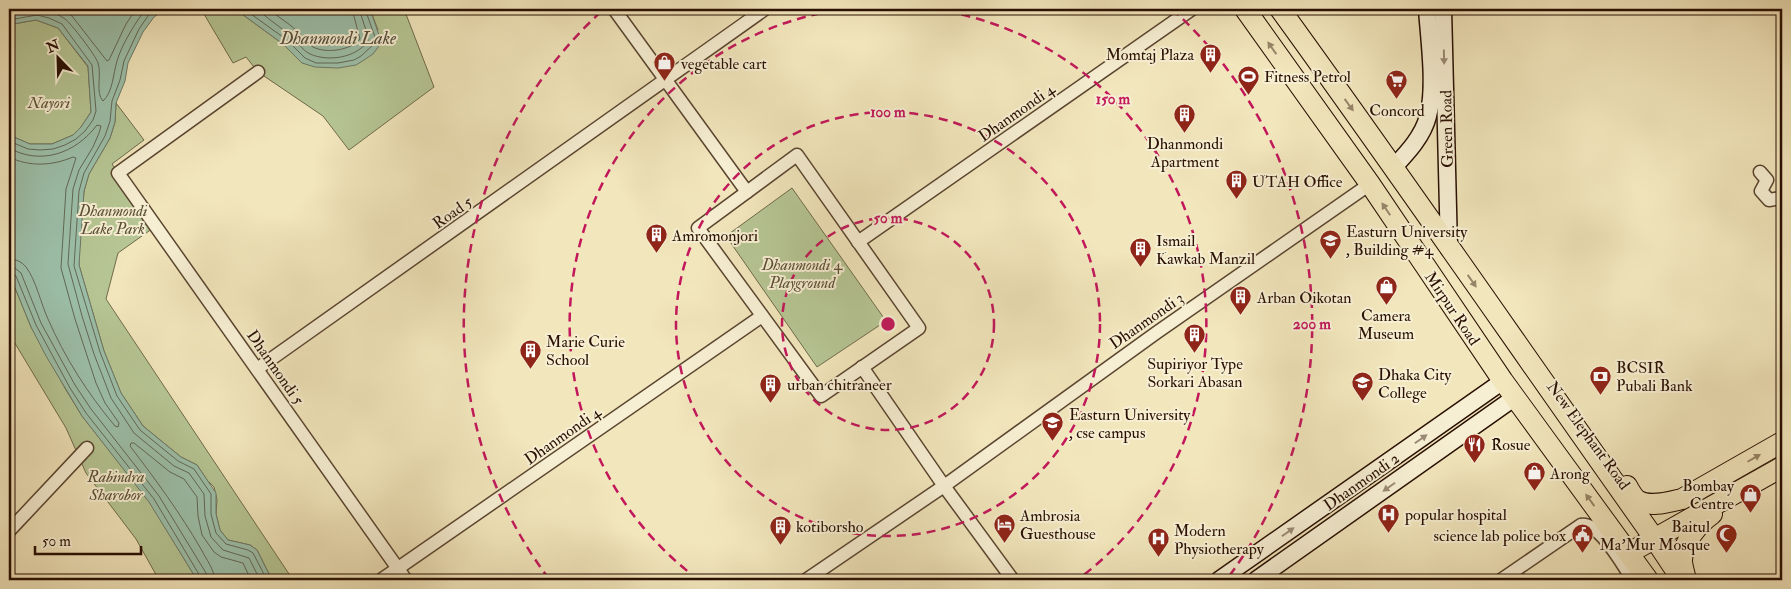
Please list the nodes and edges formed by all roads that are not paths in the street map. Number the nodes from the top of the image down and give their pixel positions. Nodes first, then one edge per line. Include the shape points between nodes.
1 (614, 9) edge
2 (766, 9) edge
3 (1192, 9) edge
4 (1245, 9) edge
5 (1280, 9) edge
6 (1427, 9) edge
7 (1443, 9) edge
8 (258, 72) dead end
9 (665, 80) junction
10 (1394, 167) junction
11 (1760, 172) dead end
12 (1370, 184) junction
13 (748, 192) junction
14 (1782, 200) edge
15 (858, 242) junction
16 (1449, 249) junction
17 (762, 316) junction
18 (1531, 364) junction
19 (862, 367) junction
20 (257, 369) junction
21 (1503, 381) junction
22 (1514, 398) junction
23 (1782, 442) edge
24 (87, 448) dead end
25 (1782, 467) edge
26 (1754, 483) junction
27 (944, 486) junction
28 (9, 531) edge
29 (1654, 538) junction
30 (1629, 553) junction
31 (398, 568) junction
32 (380, 580) edge
33 (406, 580) edge
34 (806, 580) edge
35 (1013, 580) edge
36 (1219, 580) edge
37 (1256, 580) edge
38 (1501, 580) edge
39 (1633, 580) edge
40 (1648, 580) edge
41 (1682, 580) edge
42 (1686, 580) edge

1 - 9 street
2 - 9 street, Road 5
3 - 15 street, Dhanmondi 4
12 -> 4 highway, Mirpur Road
5 -> 10 highway, Mirpur Road
6 - 10 main road, Green Road via 1432,96 1428,117 1414,144
7 -> 16 main road, Green Road
8 - 20 street, Dhanmondi 5 via 118,173
9 - 13 street
9 - 20 street, Road 5
10 - 12 highway
10 - 16 highway, Mirpur Road
11 - 14 street via 1767,180 1761,191 1769,200
21 -> 12 highway, Mirpur Road
12 - 27 street, Dhanmondi 3
13 - 15 street via 798,155
13 - 17 street via 698,228
15 - 19 street via 919,328
16 -> 18 highway, Mirpur Road
17 - 19 street via 820,396
17 - 31 street, Dhanmondi 4
18 -> 23 highway, New Elephant Road via 1552,381 1636,499 1646,504 1682,499
18 - 29 highway, Mirpur Road
19 - 27 street
20 - 31 street, Dhanmondi 5
21 - 22 highway, Mirpur Road
36 -> 21 main road, Dhanmondi 2
30 -> 22 highway, Mirpur Road
22 -> 37 main road, Dhanmondi 2
24 - 28 street
25 - 26 highway
26 - 29 highway
26 - 42 highway via 1694,530 1682,559
27 - 34 street, Dhanmondi 3
27 - 35 street
29 - 30 highway
29 - 41 highway, Mirpur Road
30 - 40 highway, Mirpur Road
31 - 32 street, Dhanmondi 4
31 - 33 street, Dhanmondi 5
38 - 39 street via 1581,525 1598,530

